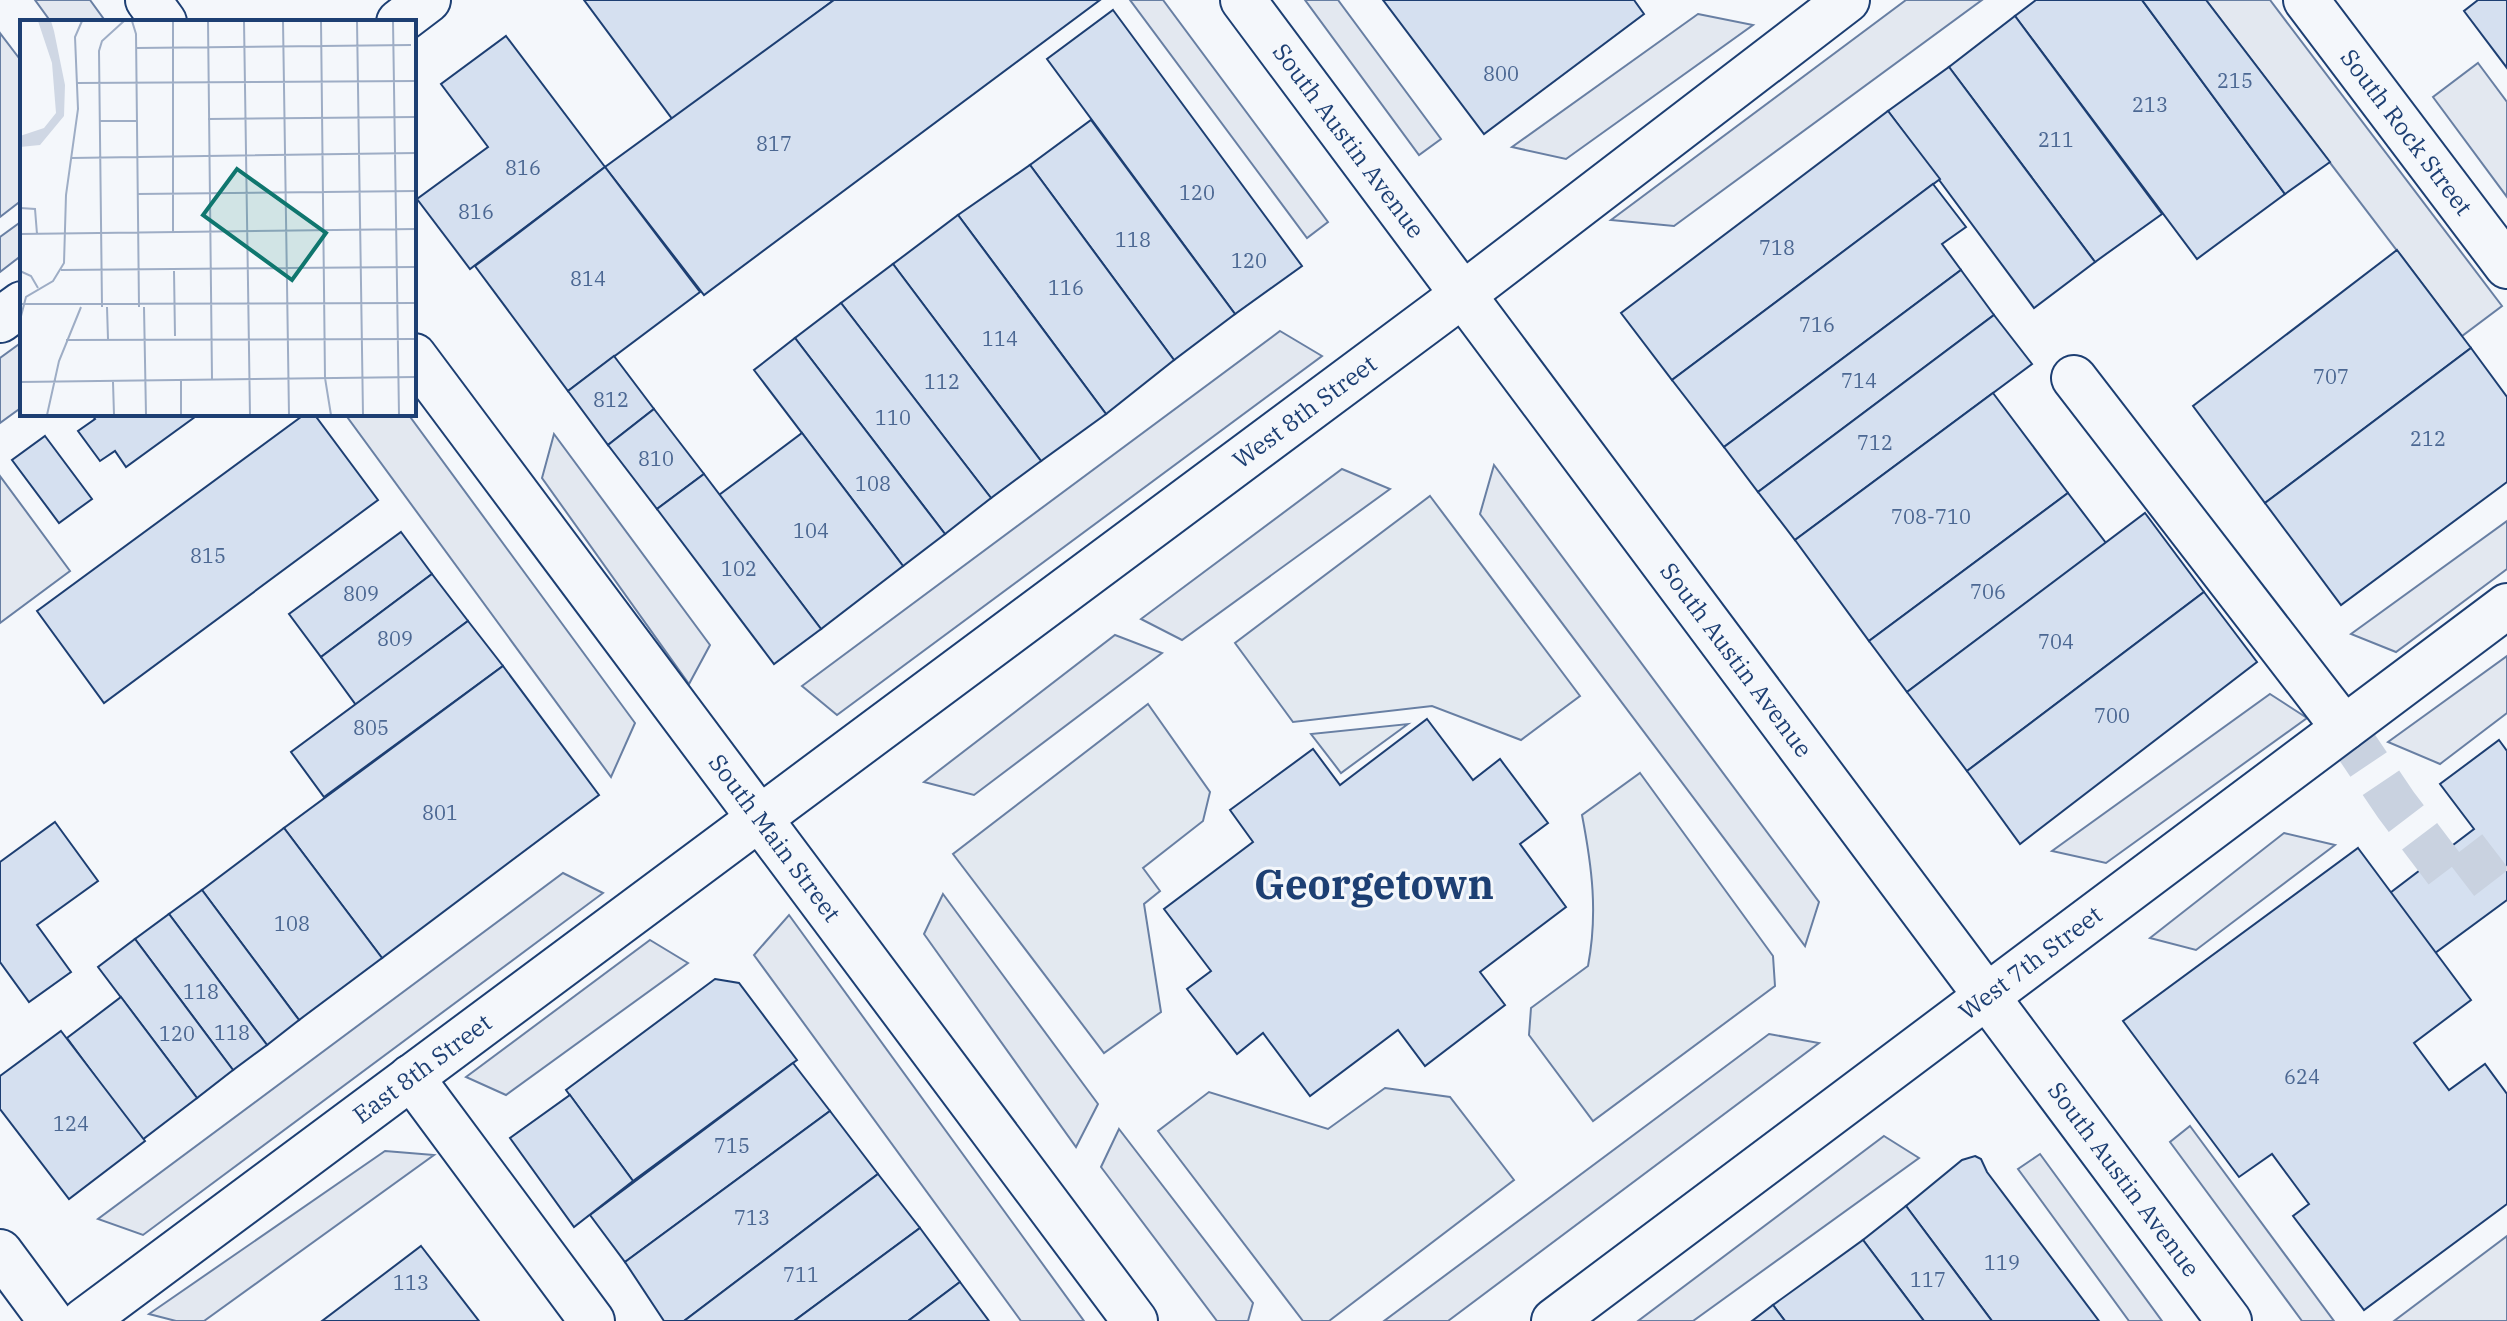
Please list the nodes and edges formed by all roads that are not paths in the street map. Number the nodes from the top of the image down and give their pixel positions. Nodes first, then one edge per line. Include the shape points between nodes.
1 (148, 0) edge
2 (428, 0) edge
3 (1243, 0) edge
4 (1847, 0) edge
5 (2306, 0) edge
6 (1801, 14) edge
7 (163, 20) edge
8 (402, 20) edge
9 (2507, 266) edge
10 (1461, 296) junction
11 (20, 305) edge
12 (0, 320) edge
13 (416, 359) edge
14 (2074, 378) dead end
15 (2507, 606) edge
16 (2344, 728) junction
17 (759, 818) junction
18 (1985, 994) junction
19 (411, 1077) junction
20 (0, 1252) edge
21 (51, 1321) edge
22 (84, 1321) edge
23 (592, 1321) edge
24 (1135, 1321) edge
25 (1554, 1321) edge
26 (2229, 1321) edge

1 - 7 street
2 - 8 street
3 - 10 street, South Austin Avenue
4 - 6 street, West 8th Street
5 - 9 street, South Rock Street
6 - 10 street, West 8th Street
10 - 17 street, West 8th Street
10 - 18 street, South Austin Avenue
11 - 12 street
13 - 17 street, South Main Street
14 - 16 street
15 - 16 street, West 7th Street
16 - 18 street, West 7th Street
17 - 19 street, East 8th Street
17 - 24 street, South Main Street
18 - 25 street, West 7th Street
18 - 26 street, South Austin Avenue
19 - 22 street, East 8th Street
19 - 23 street
20 - 21 street

